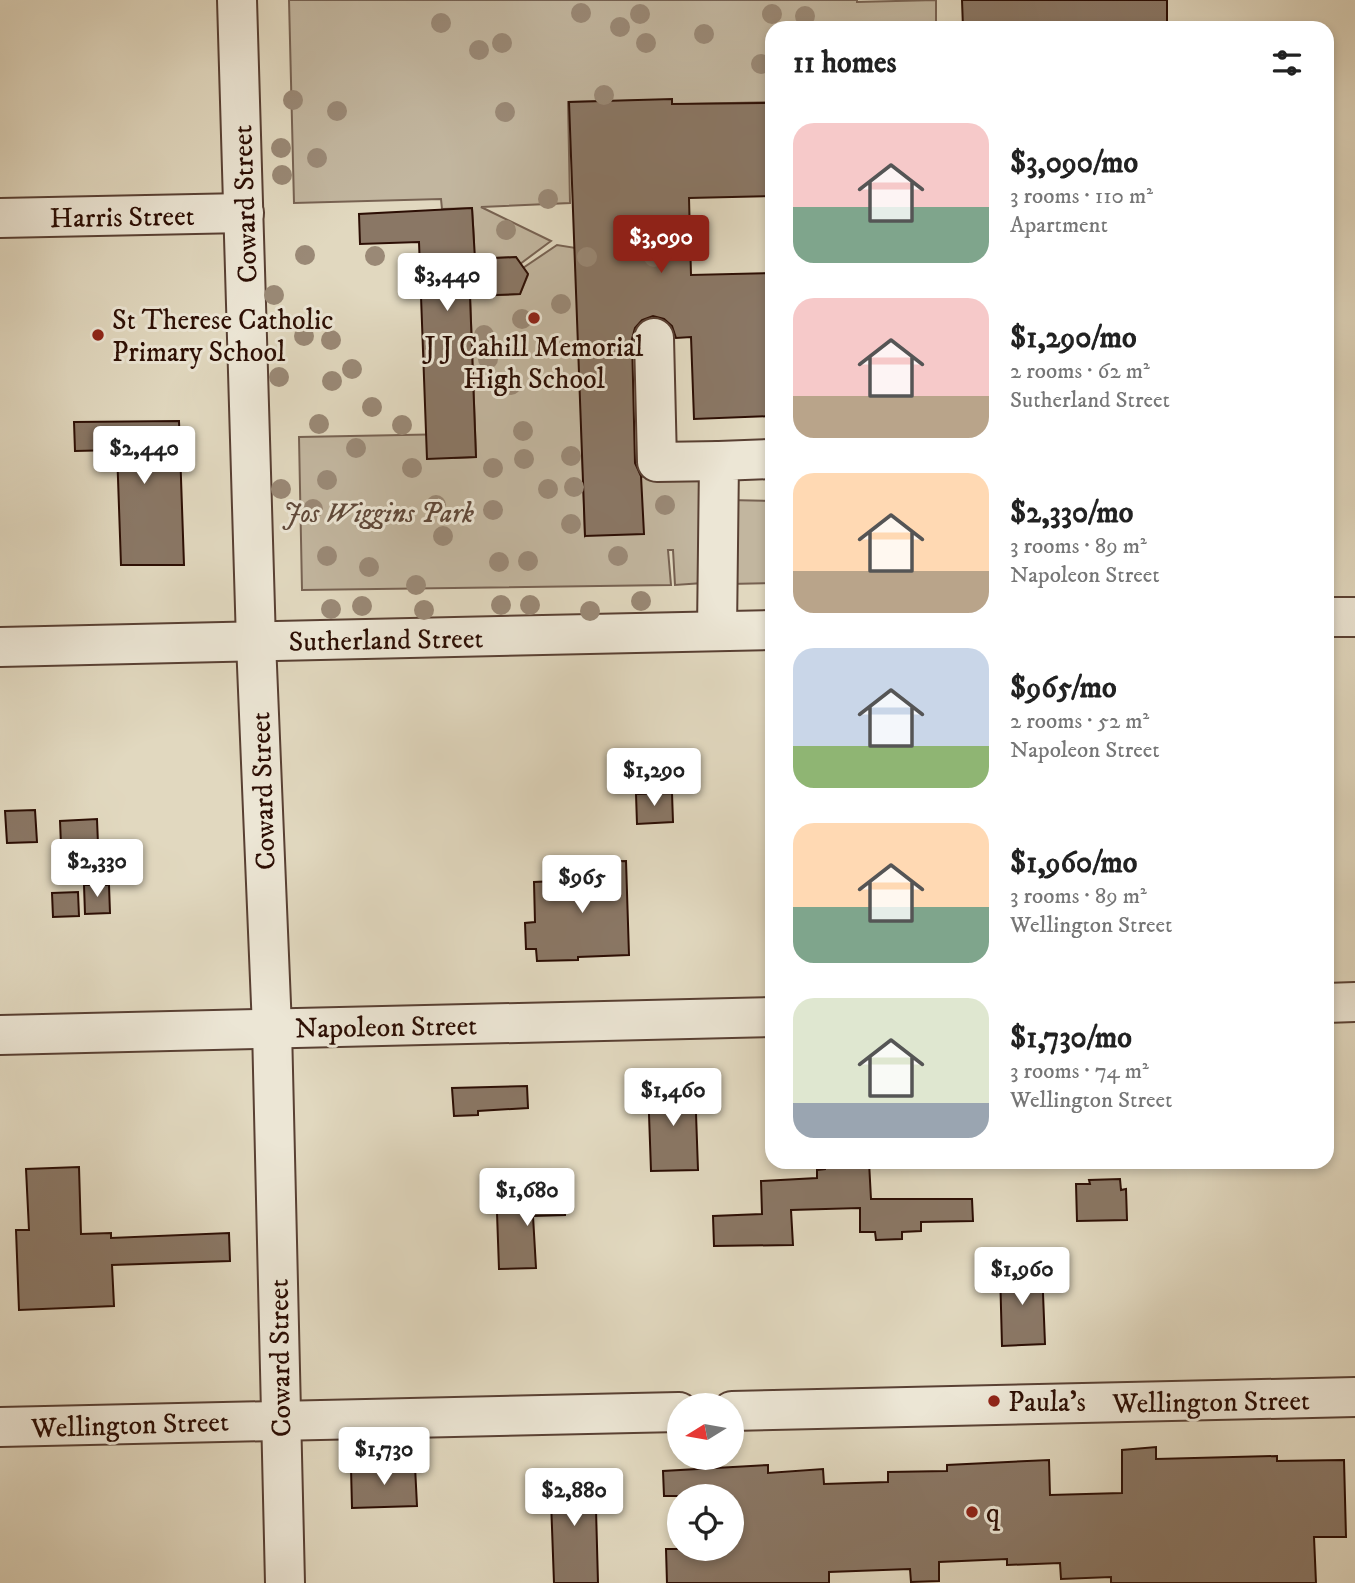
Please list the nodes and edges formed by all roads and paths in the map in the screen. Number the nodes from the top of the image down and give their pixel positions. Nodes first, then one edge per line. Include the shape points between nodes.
1 (237, 0) edge
2 (244, 213) junction
3 (0, 218) edge
4 (654, 338) dead end
5 (765, 459) edge
6 (719, 461) junction
7 (1334, 617) edge
8 (1355, 617) edge
9 (765, 630) edge
10 (717, 631) junction
11 (256, 642) junction
12 (0, 648) edge
13 (1355, 1002) edge
14 (1334, 1003) edge
15 (765, 1017) edge
16 (272, 1028) junction
17 (0, 1035) edge
18 (1355, 1397) edge
19 (744, 1411) edge
20 (667, 1412) edge
21 (280, 1420) junction
22 (0, 1427) edge
23 (285, 1583) edge

1 - 2 street, Coward Street
2 - 3 street, Harris Street
2 - 11 street, Coward Street
4 - 6 street via 657,462
5 - 6 street
6 - 10 street
7 - 8 street
9 - 10 street, Sutherland Street
10 - 11 street, Sutherland Street
11 - 12 street, Sutherland Street
11 - 16 street, Coward Street
13 - 14 street
15 - 16 street, Napoleon Street
16 - 17 street, Napoleon Street
16 - 21 street, Coward Street
18 - 19 street, Wellington Street
20 - 21 street, Wellington Street
21 - 22 street, Wellington Street
21 - 23 street, Coward Street

